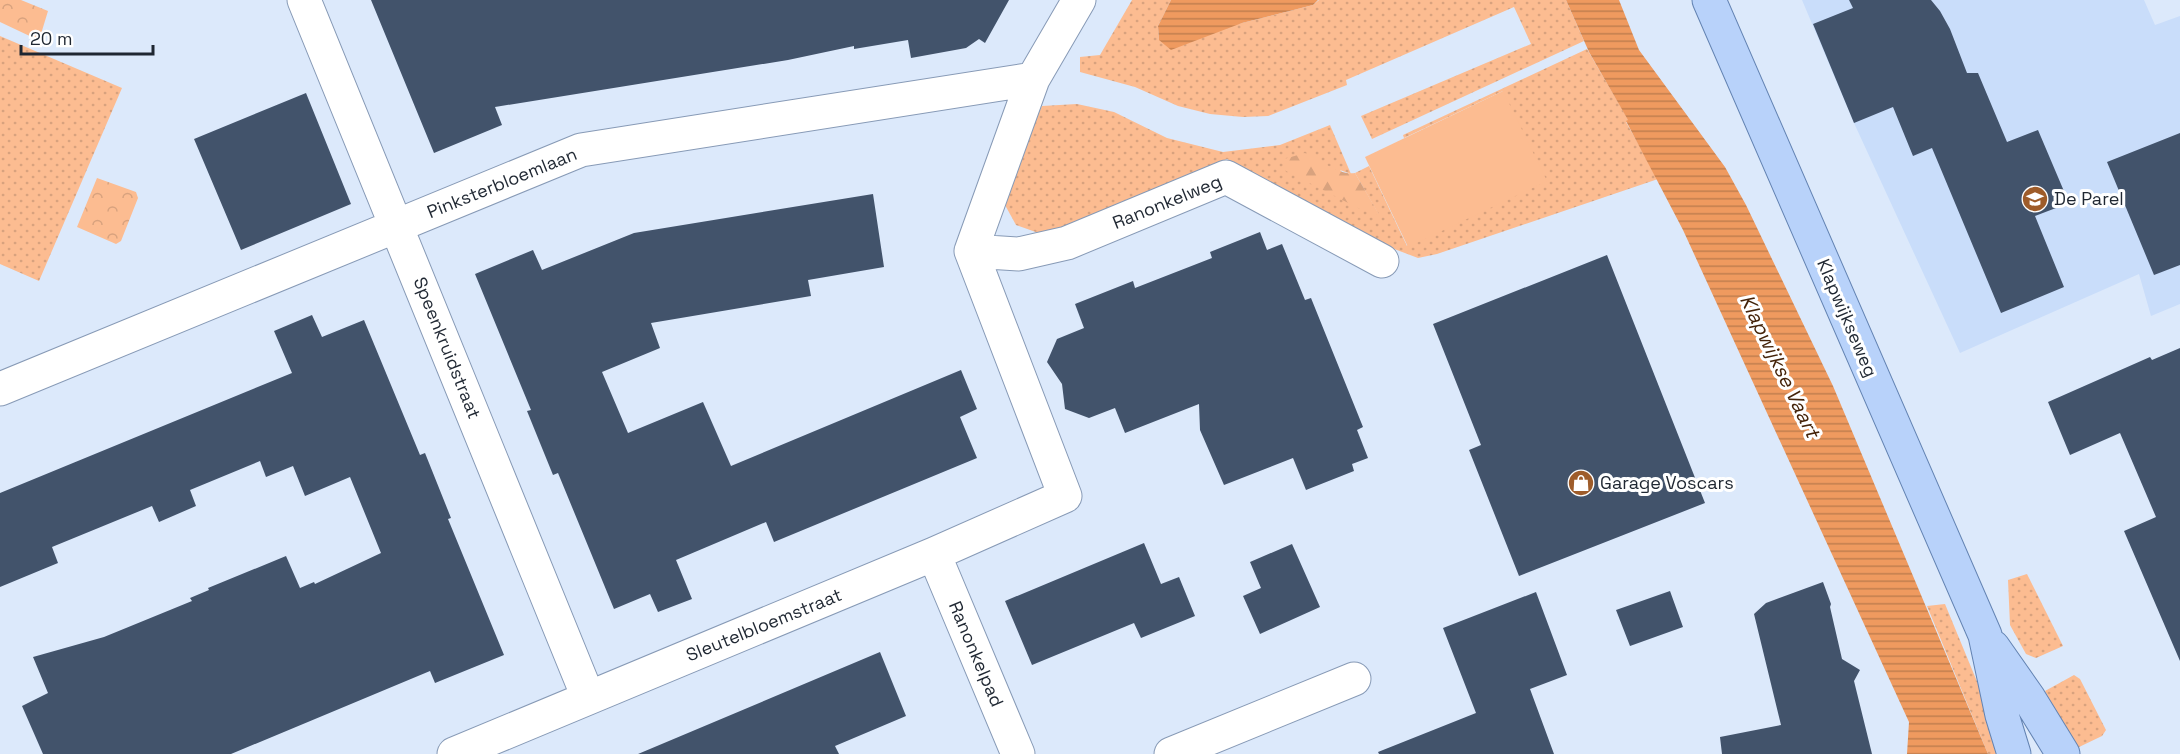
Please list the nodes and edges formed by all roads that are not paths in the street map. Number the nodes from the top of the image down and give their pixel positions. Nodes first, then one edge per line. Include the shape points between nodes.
1 (304, 0) edge
2 (1079, 0) edge
3 (1709, 0) edge
4 (1032, 80) junction
5 (397, 225) junction
6 (971, 251) junction
7 (1382, 261) dead end
8 (0, 389) edge
9 (934, 555) junction
10 (1985, 635) junction
11 (1354, 679) dead end
12 (588, 698) junction
13 (460, 753) edge
14 (1018, 754) edge
15 (1171, 754) edge
16 (2014, 754) edge
17 (2063, 754) edge

1 - 5 street, Speenkruidstraat
2 - 4 street
3 - 10 main road, Klapwijkseweg
4 - 5 street, Pinksterbloemlaan via 581,150
4 - 6 street
5 - 8 street, Pinksterbloemlaan
5 - 12 street, Speenkruidstraat
6 - 7 street, Ranonkelweg via 1019,254 1067,243 1226,177
6 - 9 street, Sleutelbloemstraat via 1065,496
9 - 12 street, Sleutelbloemstraat
9 - 14 street, Ranonkelpad
10 - 16 main road, Klapwijkseweg
10 - 17 main road, Klapwijkseweg
11 - 15 street
12 - 13 street, Sleutelbloemstraat

